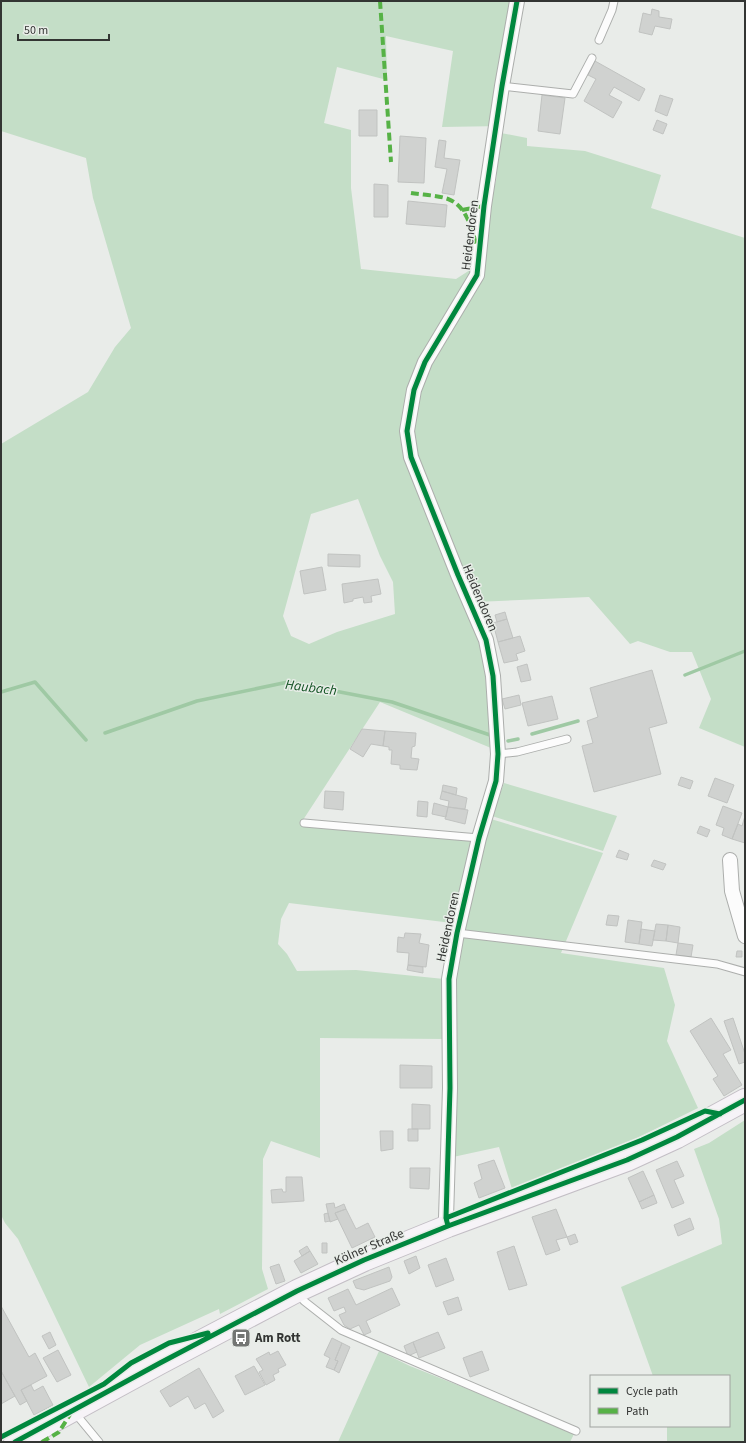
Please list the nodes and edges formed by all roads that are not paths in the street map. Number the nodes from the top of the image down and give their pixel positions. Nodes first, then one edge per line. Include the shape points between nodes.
1 (517, 1) edge
2 (614, 1) edge
3 (599, 40) dead end
4 (592, 58) dead end
5 (502, 86) junction
6 (567, 739) dead end
7 (498, 754) junction
8 (304, 823) dead end
9 (479, 838) junction
10 (730, 860) dead end
11 (457, 933) junction
12 (745, 936) edge
13 (745, 972) edge
14 (745, 1100) edge
15 (448, 1226) junction
16 (297, 1291) junction
17 (73, 1410) junction
18 (576, 1431) dead end
19 (14, 1442) edge
20 (99, 1442) edge

1 - 5 street, Heidendoren
2 - 3 lane
4 - 5 lane via 573,94
5 - 7 street, Heidendoren via 484,206 477,275 425,362 414,390 407,431 411,457 486,640 493,676
6 - 7 lane via 517,752
7 - 9 street, Heidendoren via 496,781
8 - 9 lane
9 - 11 street, Heidendoren
10 - 12 street via 732,891
11 - 13 lane via 717,964
11 - 15 street, Heidendoren via 449,979 450,1088 446,1218
14 - 15 main road, Kölner Straße via 677,1137 627,1160
15 - 16 main road, Kölner Straße
16 - 17 main road, Kölner Straße
16 - 18 lane via 304,1301 341,1330
17 - 19 main road, Kölner Straße
17 - 20 lane

